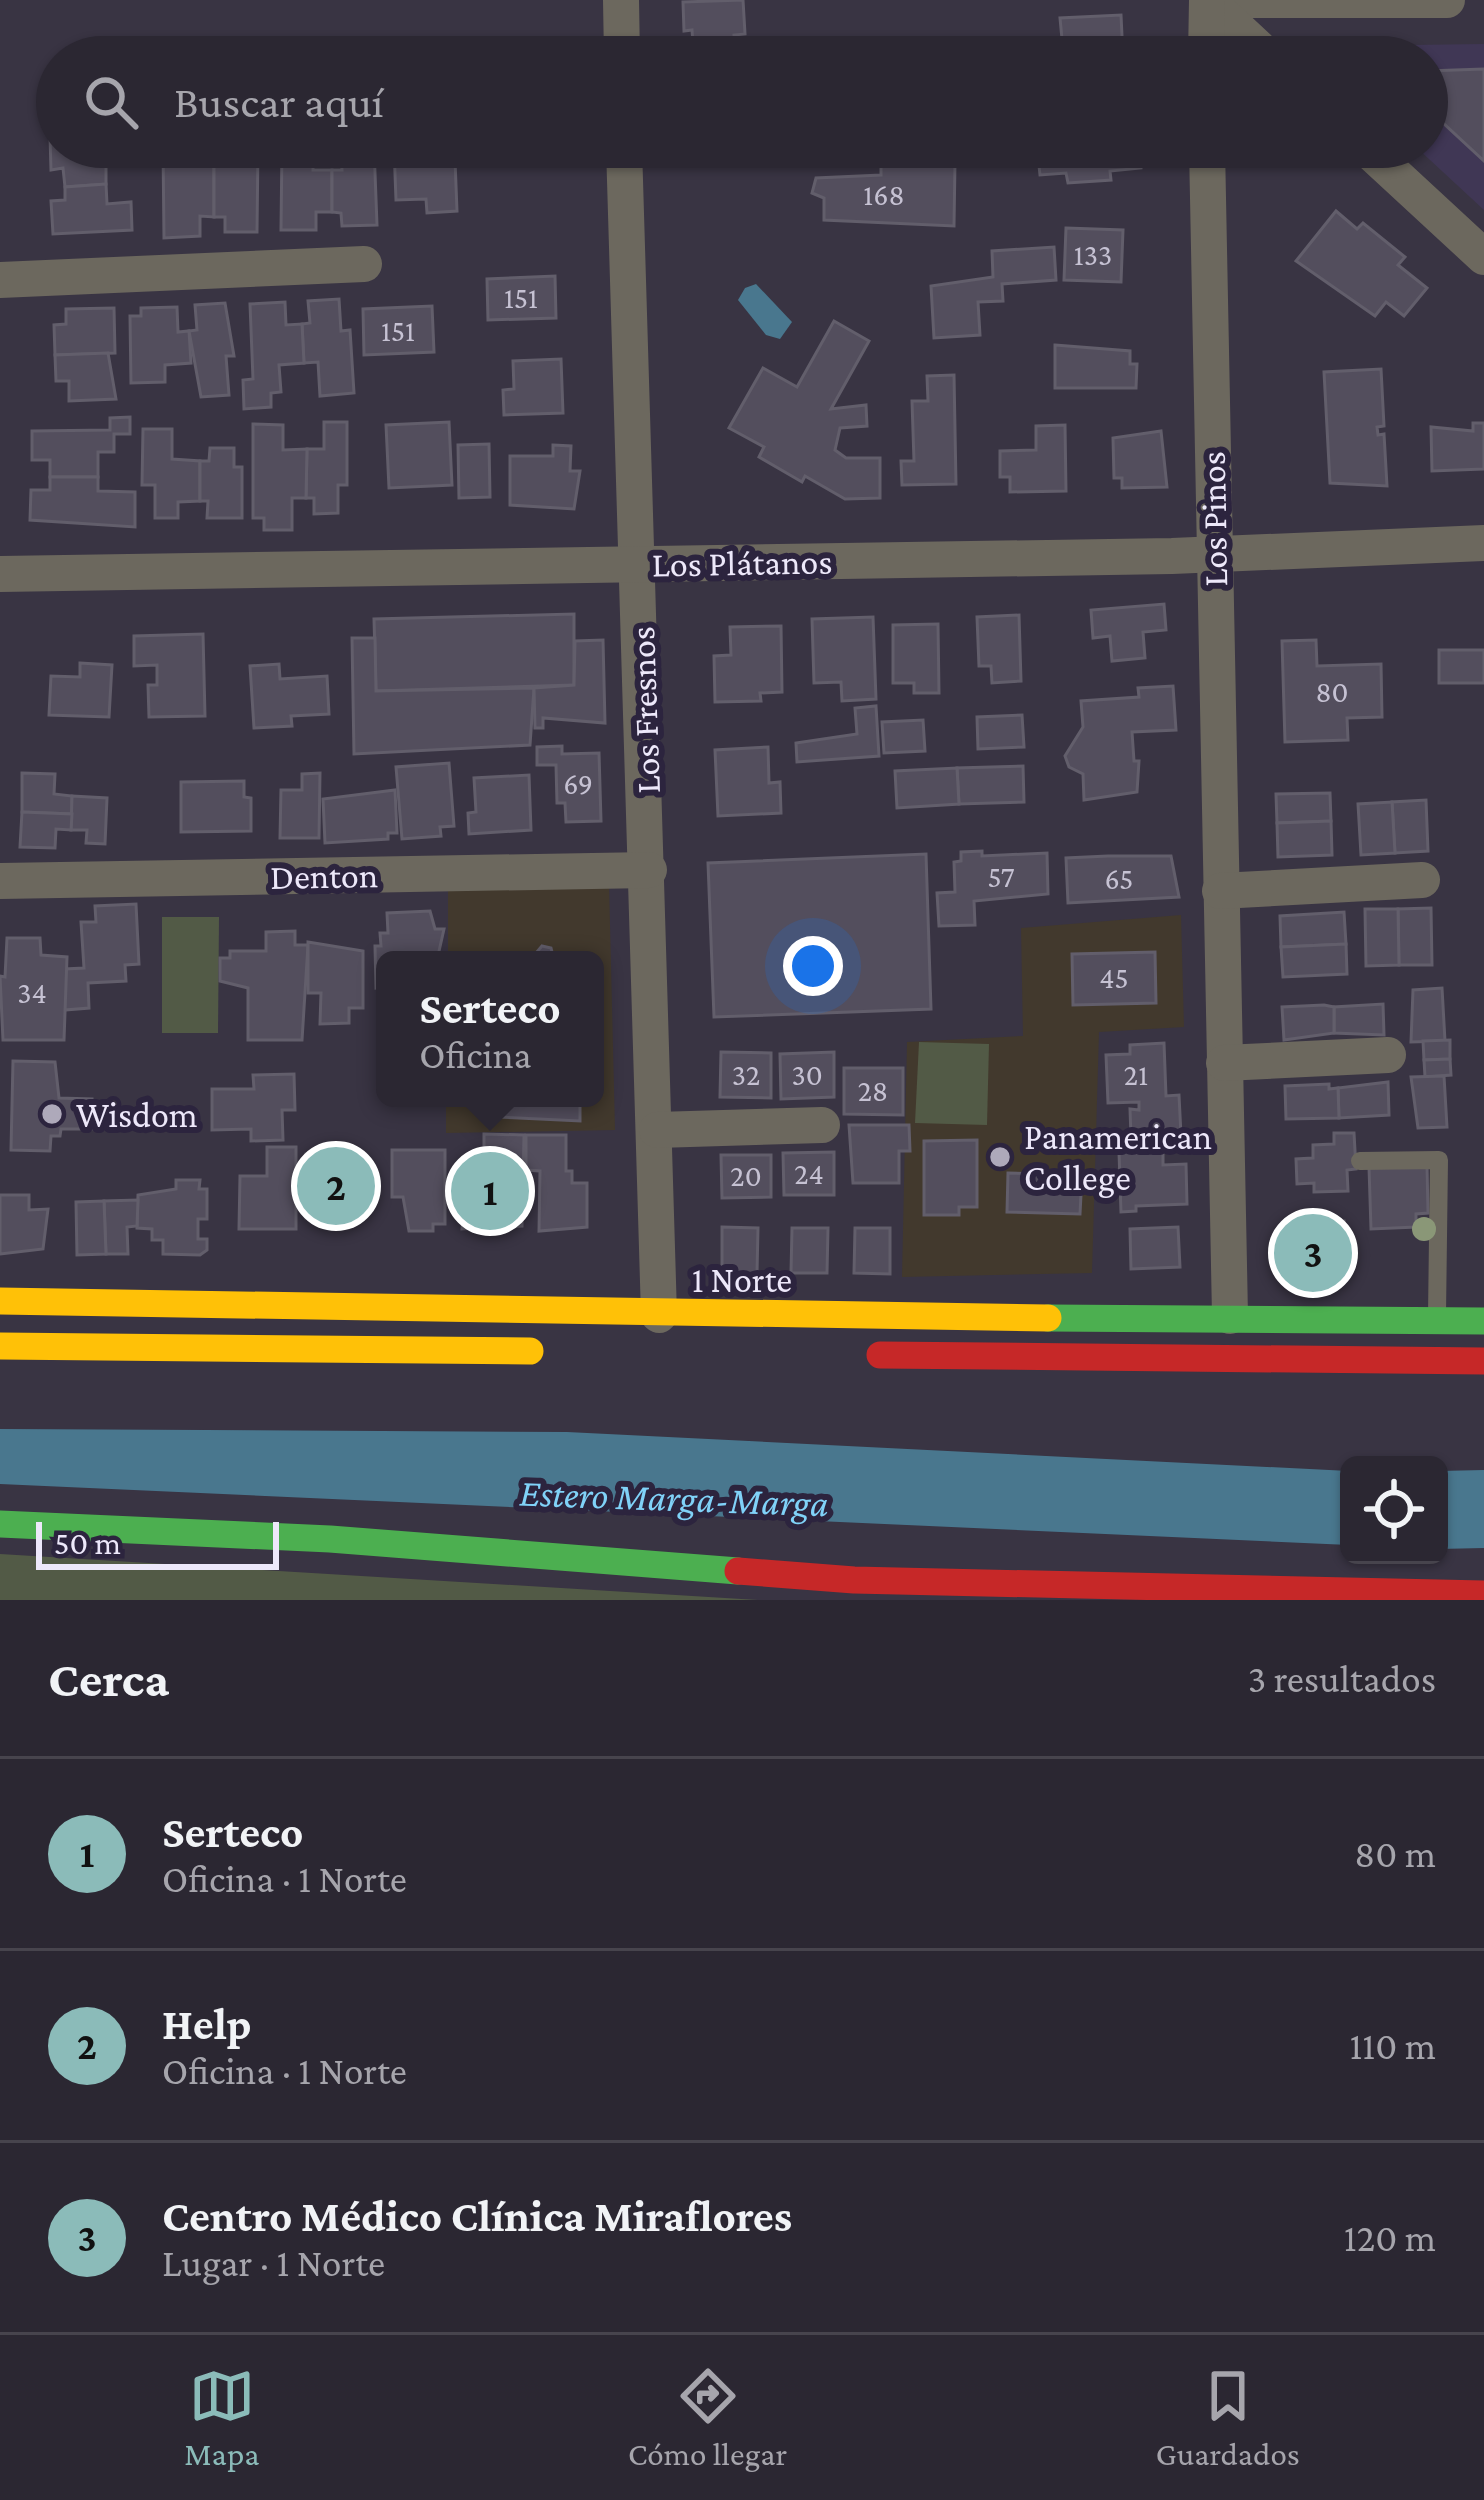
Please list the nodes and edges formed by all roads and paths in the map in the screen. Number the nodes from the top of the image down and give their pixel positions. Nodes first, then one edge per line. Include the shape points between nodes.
1 (621, 0) edge
2 (1207, 0) edge
3 (1448, 0) edge
4 (622, 36) edge
5 (1206, 36) edge
6 (1246, 36) edge
7 (625, 168) edge
8 (1207, 168) edge
9 (1388, 168) edge
10 (1484, 257) edge
11 (364, 264) dead end
12 (0, 280) edge
13 (1484, 543) edge
14 (1214, 555) junction
15 (639, 564) junction
16 (0, 574) edge
17 (649, 870) junction
18 (1422, 880) dead end
19 (0, 881) edge
20 (1220, 892) junction
21 (1388, 1055) dead end
22 (1224, 1063) junction
23 (822, 1125) dead end
24 (657, 1130) junction
25 (1360, 1161) dead end
26 (0, 1300) edge
27 (659, 1315) junction
28 (1231, 1316) junction
29 (1437, 1320) junction
30 (1484, 1321) edge
31 (0, 1346) edge
32 (550, 1352) dead end
33 (862, 1355) dead end
34 (1484, 1361) edge
35 (0, 1524) edge
36 (1484, 1594) edge

1 - 4 street
2 - 3 street
2 - 5 street
2 - 6 street
7 - 15 street, Los Fresnos
8 - 14 street, Los Pinos
9 - 10 street
11 - 12 street
13 - 14 street, Los Plátanos
14 - 15 street, Los Plátanos
14 - 20 street, Los Pinos
15 - 16 street, Los Plátanos
15 - 17 street, Los Fresnos
17 - 19 street, Denton
17 - 24 street, Los Fresnos
18 - 20 street
20 - 22 street, Los Pinos
21 - 22 street
22 - 28 street, Los Pinos
23 - 24 street
24 - 27 street, Los Fresnos
25 - 29 lane via 1439,1160
26 - 27 main road, 1 Norte
27 - 28 main road, 1 Norte
28 - 29 main road, 1 Norte
29 - 30 main road, 1 Norte
31 - 32 main road
33 - 34 main road
35 - 36 main road via 854,1580

